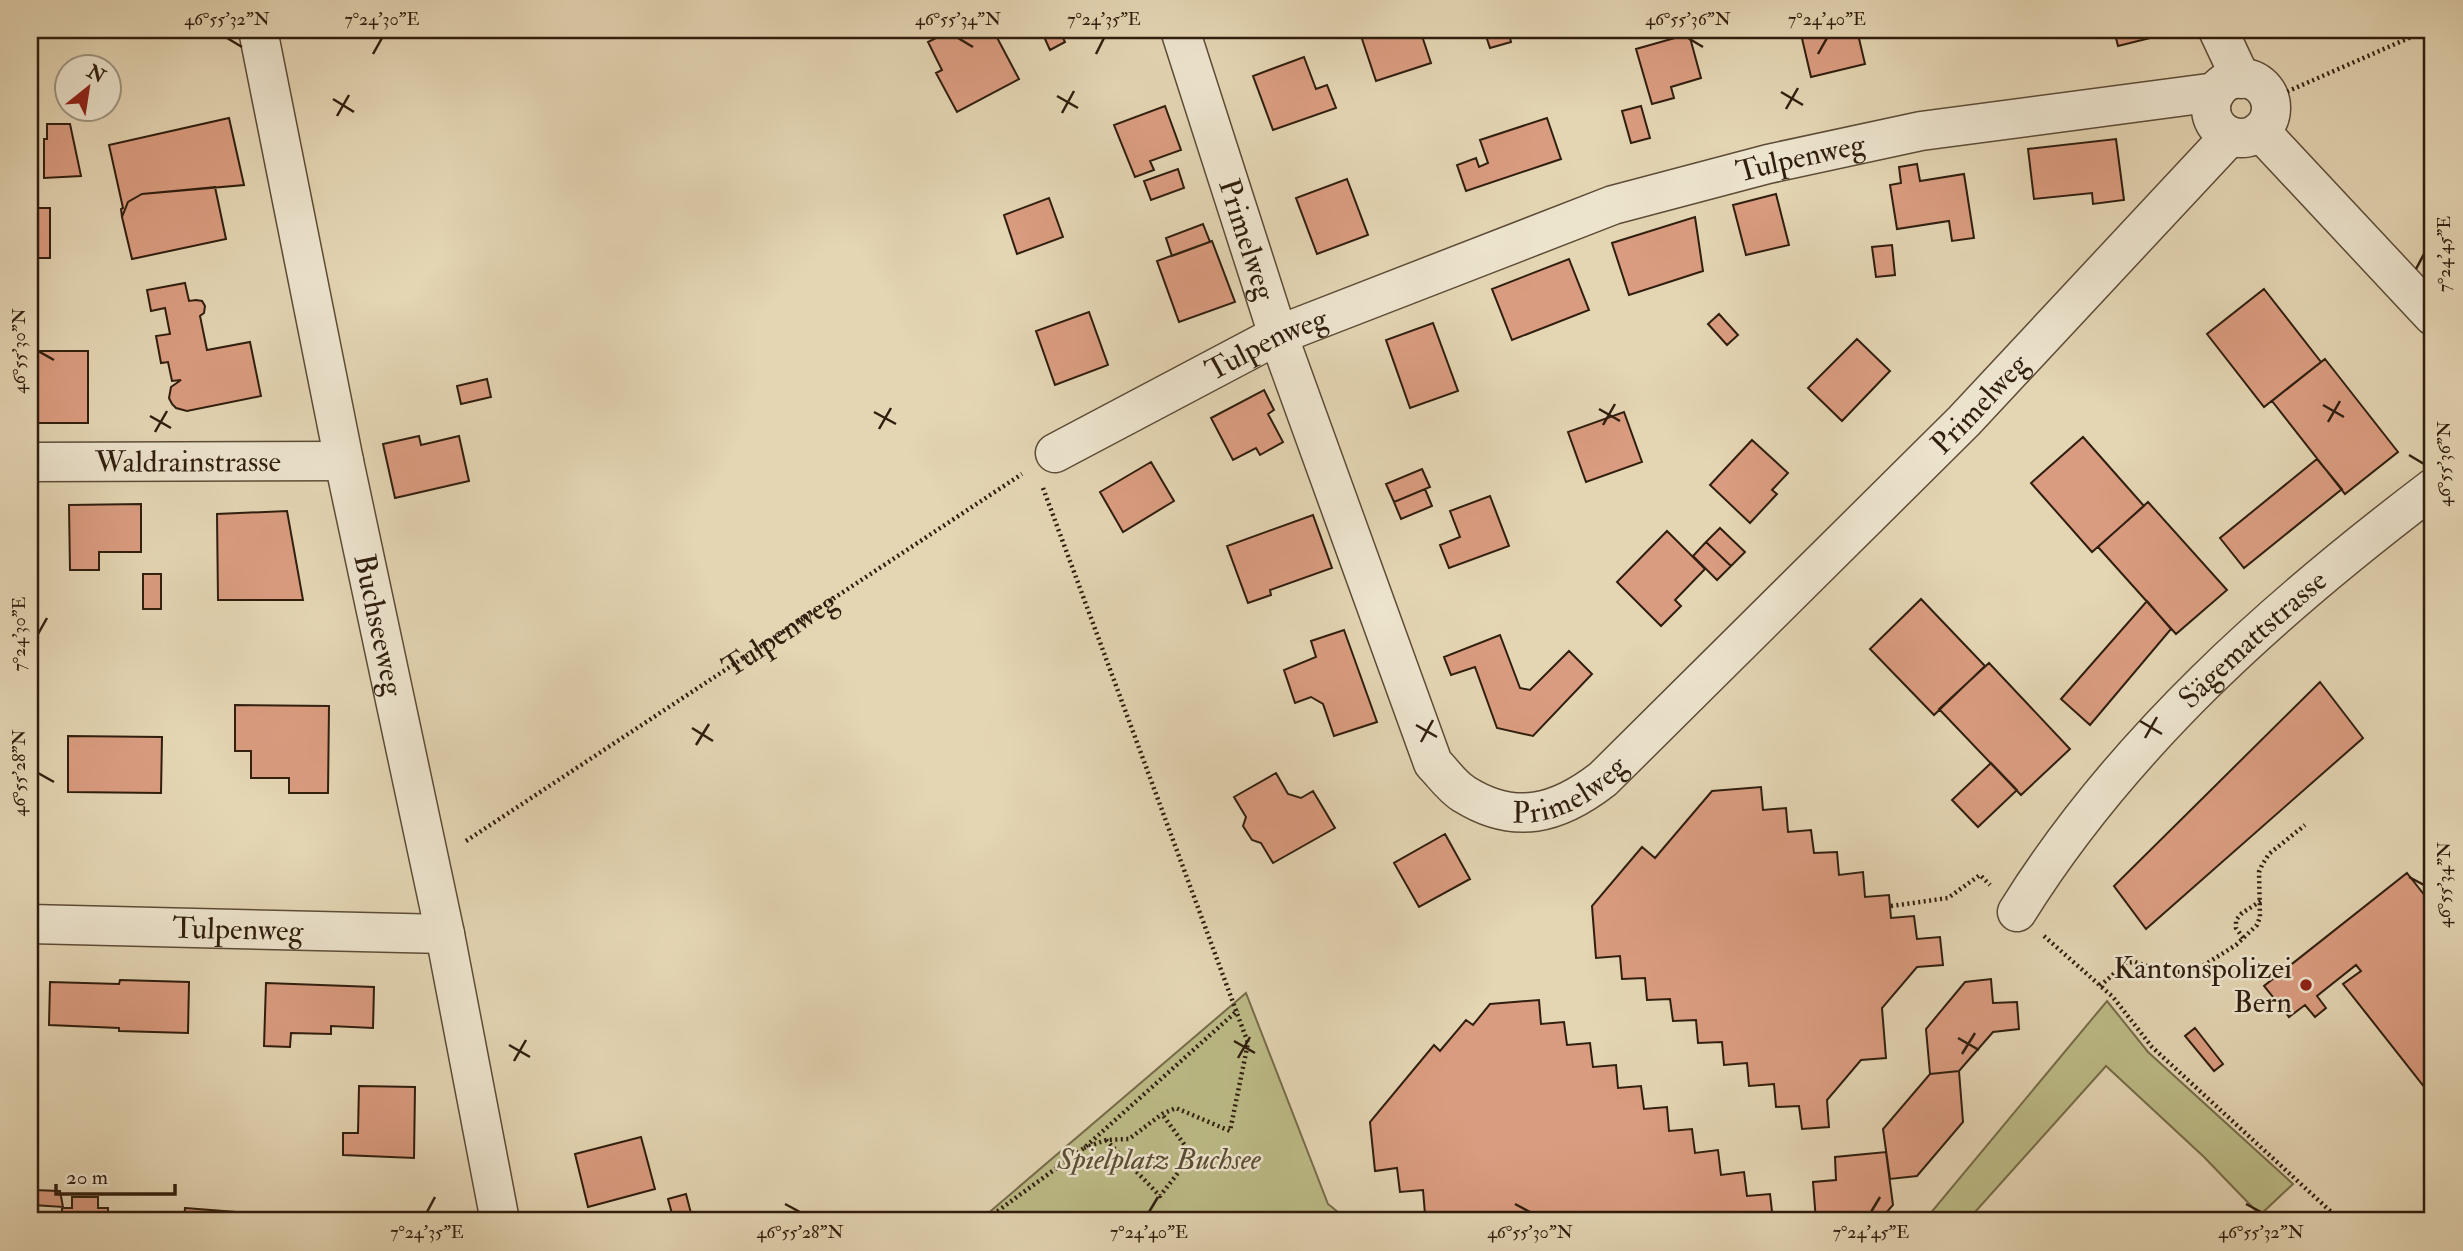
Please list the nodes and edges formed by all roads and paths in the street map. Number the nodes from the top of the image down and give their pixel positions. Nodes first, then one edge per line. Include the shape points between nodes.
1 (258, 30) edge
2 (1180, 30) edge
3 (2218, 30) edge
4 (2427, 30) edge
5 (2243, 108) junction
6 (2433, 316) edge
7 (1278, 335) junction
8 (1045, 459) junction
9 (344, 461) junction
10 (30, 462) edge
11 (2433, 488) edge
12 (2305, 825) dead end
13 (429, 866) junction
14 (2261, 901) junction
15 (1891, 906) dead end
16 (2017, 912) junction
17 (30, 924) edge
18 (445, 934) junction
19 (2243, 938) junction
20 (2100, 986) junction
21 (1238, 1010) junction
22 (1163, 1114) junction
23 (1106, 1140) junction
24 (1084, 1148) junction
25 (500, 1221) edge
26 (984, 1221) edge
27 (2341, 1221) edge

1 - 9 street, Buchseeweg
2 - 7 street, Primelweg
3 - 5 street
4 - 5 path
5 - 6 street
5 - 7 street, Tulpenweg via 1921,131 1845,146 1601,210
5 - 7 street, Primelweg via 1964,421 1603,779 1544,813 1502,811 1462,794 1433,763
7 - 8 street, Tulpenweg
8 - 13 path, Tulpenweg
8 - 21 path
9 - 10 street, Waldrainstrasse
9 - 13 street, Buchseeweg
11 - 16 street, Sägemattstrasse via 2294,600 2222,665 2098,799 2049,861
12 - 14 path via 2262,865
13 - 18 street, Buchseeweg
14 - 19 path via 2257,925
14 - 19 path via 2236,920
15 - 16 path via 1948,898 1980,875
16 - 20 path
17 - 18 street, Tulpenweg
18 - 25 street, Buchseeweg
19 - 20 path via 2193,972 2165,972 2130,962
20 - 27 path via 2151,1047
21 - 22 path via 1248,1043 1230,1131 1176,1108
21 - 24 path
22 - 23 path via 1129,1139
22 - 23 path via 1192,1155 1160,1196
23 - 24 path
24 - 26 path

